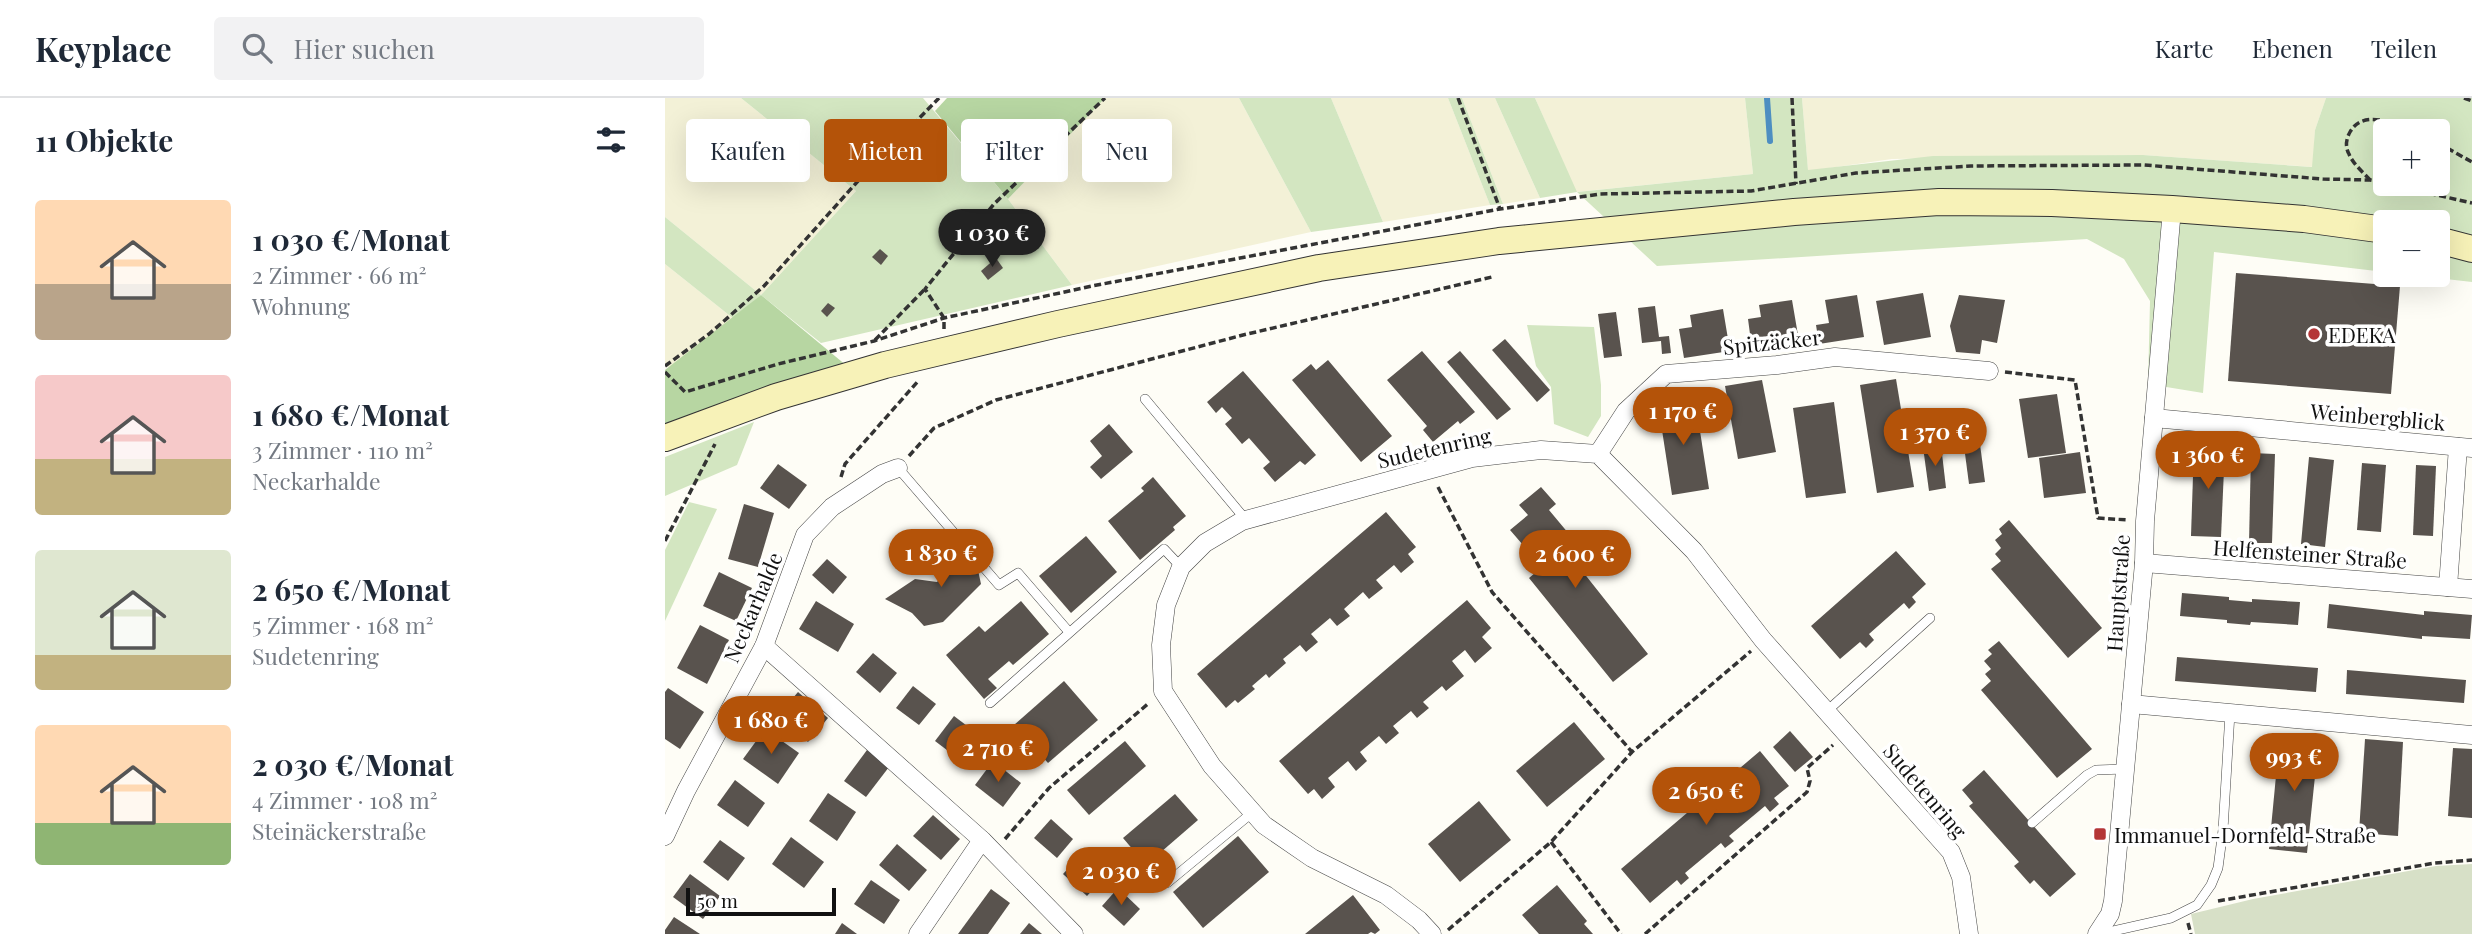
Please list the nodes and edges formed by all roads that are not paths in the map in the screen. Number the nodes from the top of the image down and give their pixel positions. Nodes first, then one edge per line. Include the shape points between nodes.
1 (2172, 209) junction
2 (2373, 228) edge
3 (2450, 243) edge
4 (2472, 249) edge
5 (1989, 371) road end
6 (1146, 399) dead end
7 (2154, 418) junction
8 (665, 438) edge
9 (2465, 447) edge
10 (1598, 454) junction
11 (898, 468) joint
12 (1246, 520) junction
13 (2144, 563) junction
14 (1181, 567) junction
15 (2448, 587) junction
16 (2472, 589) edge
17 (1930, 618) dead end
18 (1069, 632) junction
19 (764, 646) junction
20 (990, 703) dead end
21 (2131, 704) junction
22 (1827, 711) junction
23 (2230, 713) junction
24 (2472, 735) edge
25 (2125, 769) junction
26 (1253, 812) junction
27 (2032, 823) dead end
28 (665, 835) edge
29 (988, 845) junction
30 (1167, 883) dead end
31 (918, 934) edge
32 (1074, 934) edge
33 (1432, 934) edge
34 (1969, 934) edge
35 (2098, 934) edge

1 - 2 main road
1 - 7 street, Hauptstraße
1 - 8 main road via 1939,202 1794,212 1499,241 1319,268 885,365
3 - 4 main road
5 - 10 street, Spitzäcker via 1835,357 1666,374 1626,411
6 - 12 lane
7 - 9 street, Weinbergblick
7 - 13 street, Hauptstraße
9 - 15 street
10 - 12 street, Sudetenring via 1541,450 1472,458
10 - 22 street, Sudetenring via 1694,551 1763,640
11 - 18 lane via 999,585 1018,573
11 - 19 street, Neckarhalde via 832,507 805,535
12 - 14 street, Sudetenring via 1205,544
13 - 15 street, Helfensteiner Straße
13 - 21 street, Hauptstraße
14 - 18 lane via 1164,549
14 - 26 street, Sudetenring via 1166,605 1160,645 1163,691 1212,766
15 - 16 street, Helfensteiner Straße
17 - 22 lane
18 - 20 lane
19 - 28 street, Neckarhalde
19 - 29 street
21 - 23 street
21 - 25 street, Hauptstraße
22 - 34 street, Sudetenring via 1951,852 1961,877
23 - 24 street
23 - 35 lane via 2218,868 2211,885 2197,905 2171,918
25 - 27 lane via 2096,770 2087,775
25 - 35 street, Hauptstraße via 2113,901
26 - 30 lane
26 - 33 street, Sudetenring via 1312,858 1386,895
29 - 31 street
29 - 32 street

